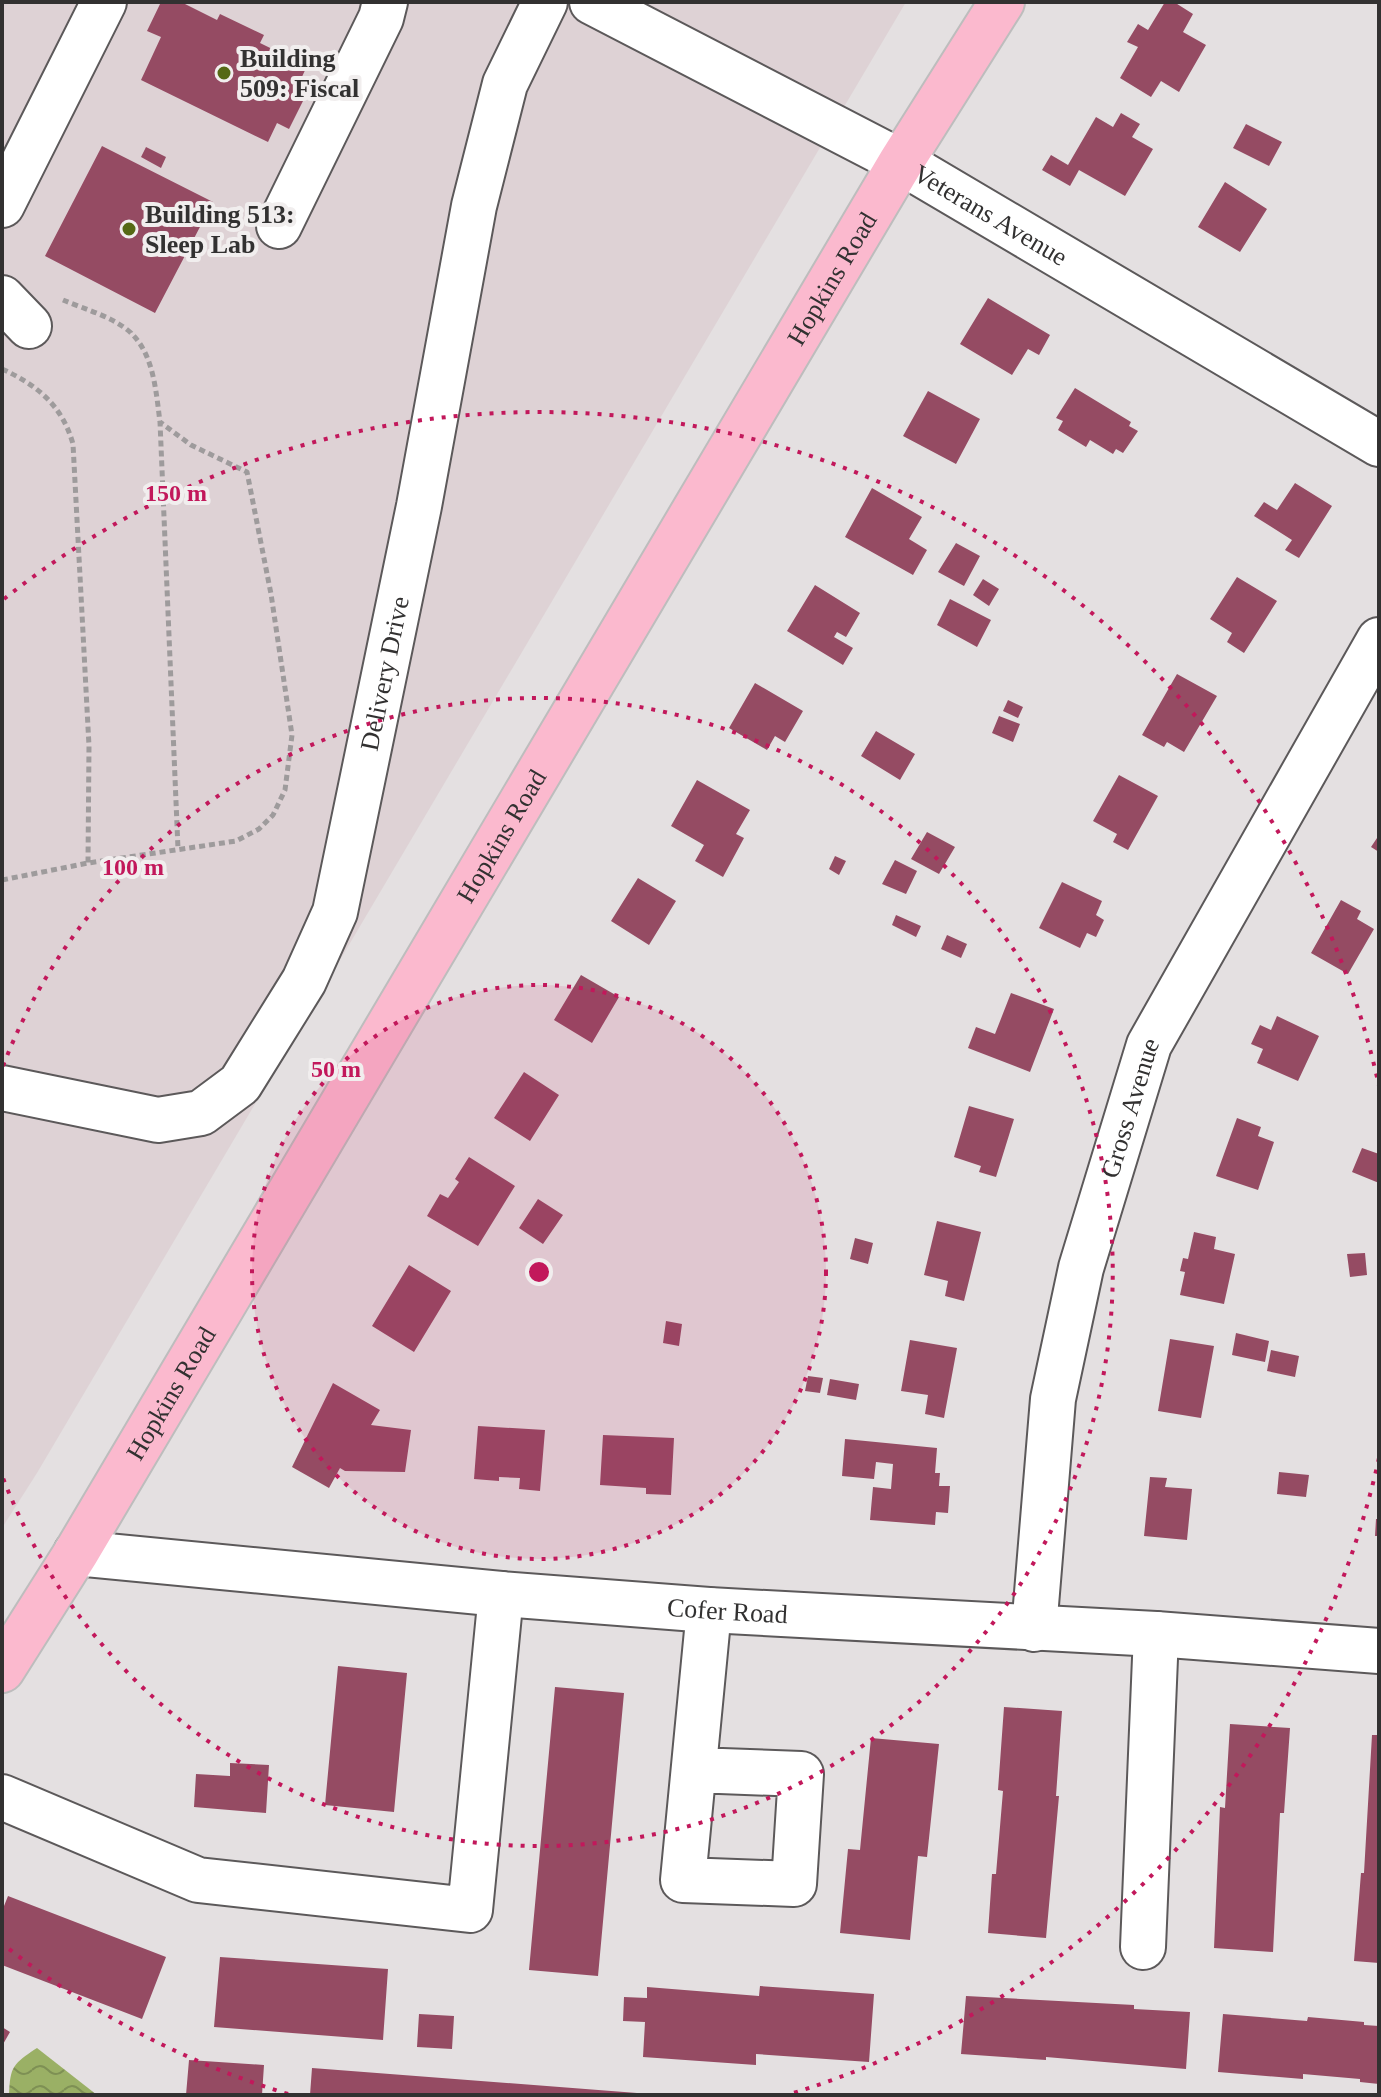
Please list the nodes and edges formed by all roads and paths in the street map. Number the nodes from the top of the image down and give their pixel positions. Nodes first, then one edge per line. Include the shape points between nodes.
1 (104, 2) edge
2 (385, 2) edge
3 (545, 2) edge
4 (592, 2) edge
5 (1002, 2) edge
6 (901, 162) junction
7 (2, 205) edge
8 (279, 226) dead end
9 (30, 308) edge
10 (2, 369) edge
11 (160, 422) junction
12 (1379, 444) edge
13 (1379, 640) edge
14 (1365, 699) edge
15 (178, 849) junction
16 (88, 863) junction
17 (2, 880) edge
18 (2, 1088) edge
19 (76, 1553) junction
20 (501, 1594) junction
21 (709, 1610) junction
22 (1034, 1629) junction
23 (1156, 1634) junction
24 (1379, 1651) edge
25 (2, 1670) edge
26 (694, 1770) dead end
27 (2, 1797) edge
28 (1143, 1947) dead end

1 - 7 street
2 - 8 street
3 - 18 street, Delivery Drive via 505,84 474,206 335,912 304,981 240,1084 201,1113 158,1120
4 - 6 street, Veterans Avenue
5 - 6 main road, Hopkins Road
6 - 12 street, Veterans Avenue
6 - 19 main road, Hopkins Road
9 - 11 path via 112,321 131,332 156,384
10 - 16 path via 45,394 59,410 73,444 89,746
11 - 15 path
11 - 15 path via 191,445 247,472 292,735 285,790 259,829 236,841
13 - 14 street, Gross Avenue
14 - 22 street, Gross Avenue via 1149,1045 1081,1268 1053,1399
15 - 16 path
16 - 17 path
19 - 20 street, Cofer Road
19 - 25 main road, Hopkins Road
20 - 21 street, Cofer Road
20 - 27 street via 470,1910 198,1880
21 - 22 street, Cofer Road
21 - 26 street
22 - 23 street, Cofer Road
23 - 24 street, Cofer Road
23 - 28 street

